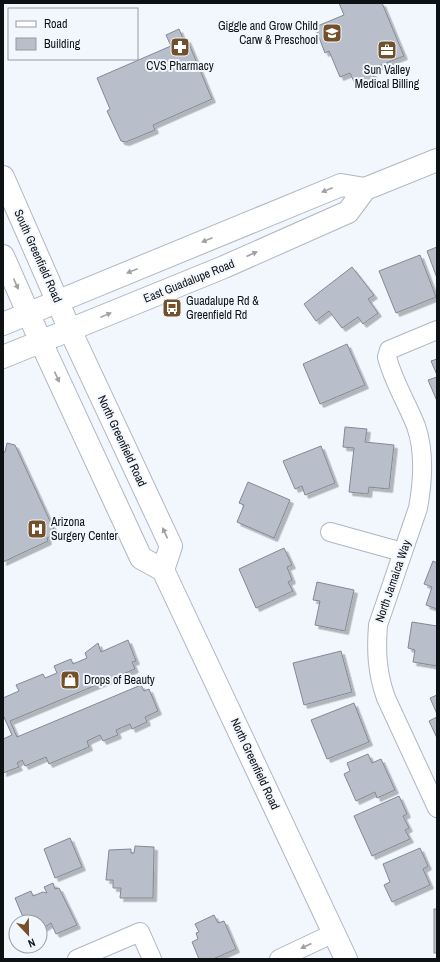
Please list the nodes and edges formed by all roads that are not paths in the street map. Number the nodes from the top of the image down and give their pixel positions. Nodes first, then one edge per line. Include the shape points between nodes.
1 (437, 160) edge
2 (3, 177) edge
3 (365, 189) junction
4 (3, 256) edge
5 (63, 315) junction
6 (3, 324) edge
7 (35, 327) junction
8 (437, 330) edge
9 (3, 357) edge
10 (330, 532) dead end
11 (402, 552) junction
12 (163, 570) junction
13 (437, 808) edge
14 (334, 933) junction
15 (340, 957) edge
16 (77, 959) edge
17 (152, 959) edge
18 (279, 959) edge

1 - 3 main road
2 - 5 main road, South Greenfield Road
3 -> 5 main road, East Guadalupe Road via 341,184
5 -> 3 main road, East Guadalupe Road via 224,267 348,212
4 -> 7 main road
5 - 7 main road, East Guadalupe Road
5 - 7 main road, East Guadalupe Road
12 -> 5 main road, North Greenfield Road via 171,546
6 - 7 main road, East Guadalupe Road
7 - 9 main road, East Guadalupe Road
7 -> 12 main road via 141,558
8 - 11 street, North Jamaica Way via 389,350 387,357 416,427 422,466 422,488 418,508
10 - 11 street
11 - 13 street, North Jamaica Way via 378,625 377,663 386,698
12 - 14 main road, North Greenfield Road
14 - 15 main road, North Greenfield Road
14 -> 18 street
16 - 17 street via 140,932

